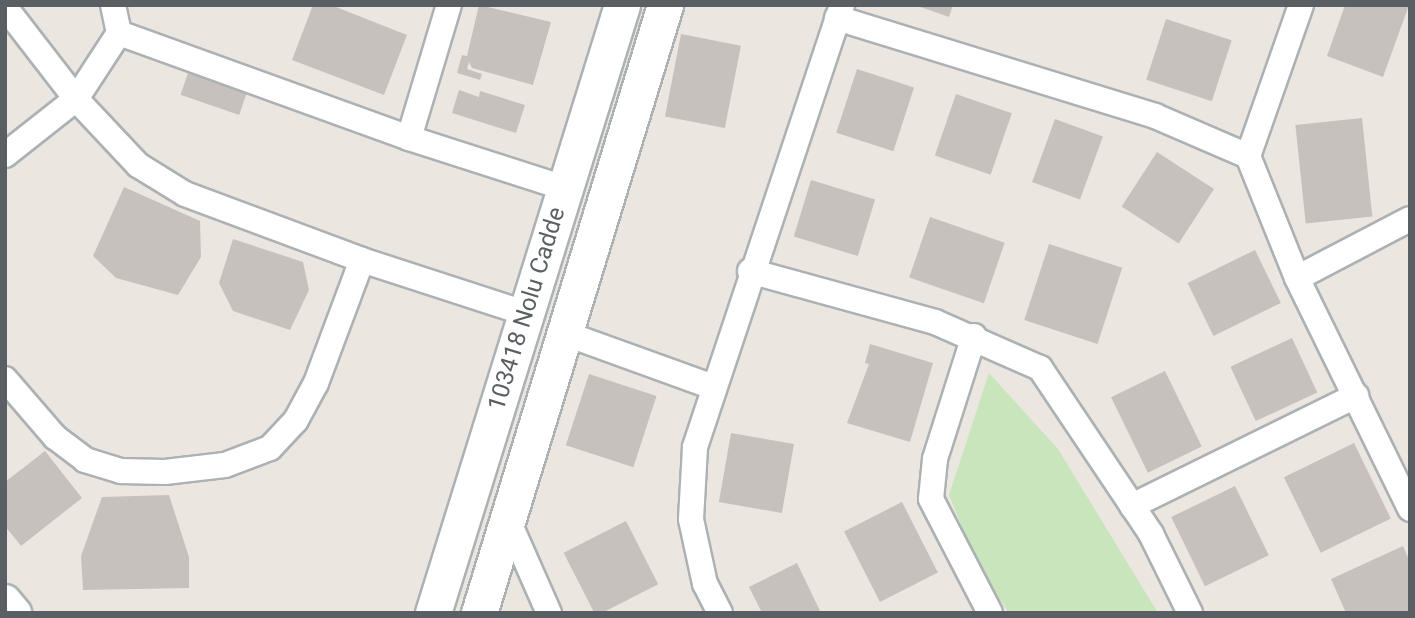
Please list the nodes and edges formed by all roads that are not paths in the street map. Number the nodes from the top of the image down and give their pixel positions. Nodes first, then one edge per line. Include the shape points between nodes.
1 (113, 5) edge
2 (449, 5) edge
3 (622, 5) edge
4 (665, 5) edge
5 (1301, 5) edge
6 (5, 6) edge
7 (840, 12) edge
8 (119, 33) junction
9 (76, 99) junction
10 (409, 138) junction
11 (5, 155) edge
12 (1248, 156) junction
13 (565, 188) junction
14 (1410, 219) edge
15 (362, 260) junction
16 (750, 271) junction
17 (1297, 278) junction
18 (525, 313) junction
19 (564, 333) junction
20 (974, 337) junction
21 (5, 379) edge
22 (713, 387) junction
23 (1356, 396) junction
24 (1132, 506) junction
25 (1410, 509) edge
26 (508, 520) junction
27 (5, 601) edge
28 (15, 613) edge
29 (433, 613) edge
30 (478, 613) edge
31 (549, 613) edge
32 (720, 613) edge
33 (990, 613) edge
34 (1190, 613) edge

1 - 8 street
2 - 10 street
3 - 13 main road, 103418 Nolu Cadde
4 - 19 main road
5 - 12 street
6 - 9 street
7 - 12 street via 1155,116
7 - 16 street
8 - 9 street
8 - 10 street
9 - 11 street
9 - 15 street via 138,165 185,194
10 - 13 street
12 - 17 street
13 - 18 main road, 103418 Nolu Cadde
14 - 17 street
15 - 18 street
15 - 21 street via 316,383 296,420 270,448 225,465 165,472 121,471 85,460 55,437
16 - 20 street
16 - 22 street
17 - 23 street
18 - 29 main road, 103418 Nolu Cadde
19 - 22 street
19 - 26 main road
20 - 24 street via 1040,369
20 - 33 street via 934,459 931,499
22 - 32 street via 695,447 691,519 705,584
23 - 24 street
23 - 25 street
24 - 34 street
26 - 30 main road
26 - 31 street
27 - 28 street

